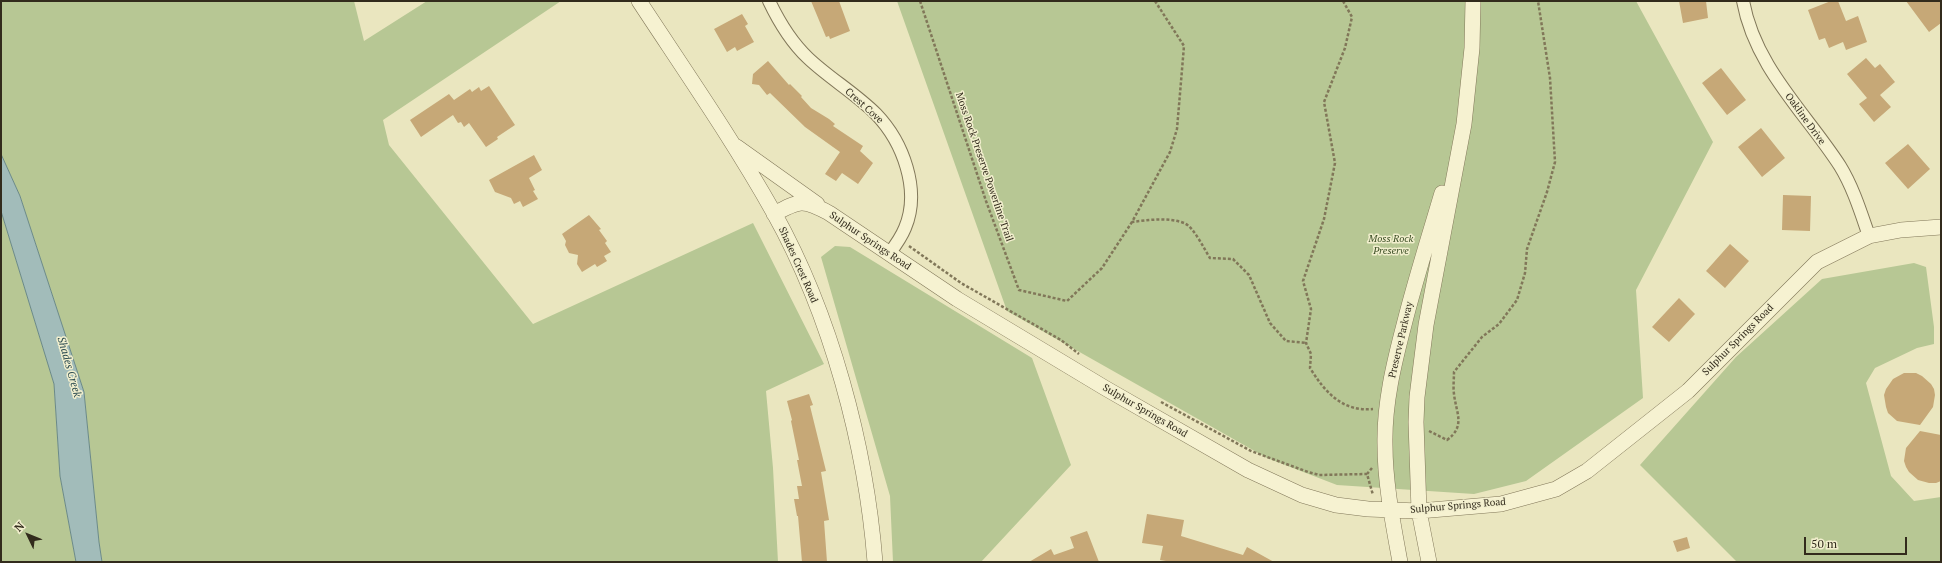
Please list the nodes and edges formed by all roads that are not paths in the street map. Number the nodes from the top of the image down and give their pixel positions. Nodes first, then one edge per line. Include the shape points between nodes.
1 (639, 1) edge
2 (769, 1) edge
3 (1473, 1) edge
4 (1743, 1) edge
5 (1464, 124) junction
6 (730, 143) junction
7 (829, 213) junction
8 (774, 214) junction
9 (1941, 227) edge
10 (1869, 236) junction
11 (889, 254) junction
12 (1390, 510) junction
13 (1419, 511) junction
14 (875, 562) edge
15 (1400, 562) edge
16 (1430, 562) edge

1 - 6 street, Shades Crest Road
2 - 11 street, Crest Cove via 793,42 826,74 876,114 897,142 910,181 911,199 909,214 900,239
3 - 5 street, Preserve Parkway via 1472,48
4 - 10 street, Oakline Drive via 1758,48 1782,88 1840,167
5 - 12 street, Preserve Parkway via 1415,281 1396,358 1385,444
5 - 13 street, Preserve Parkway via 1426,325 1416,422
6 - 7 street
6 - 8 street, Shades Crest Road
7 - 8 street, Sulphur Springs Road via 809,202 793,204
7 - 11 street, Sulphur Springs Road
8 - 14 street, Shades Crest Road via 816,304 841,378 868,506
9 - 10 street, Sulphur Springs Road
10 - 13 street, Sulphur Springs Road via 1817,262 1688,391 1587,471 1556,490 1501,504
11 - 12 street, Sulphur Springs Road via 1028,342 1248,470 1302,495 1336,505
12 - 13 street, Sulphur Springs Road
12 - 15 street, Preserve Parkway
13 - 16 street, Preserve Parkway

